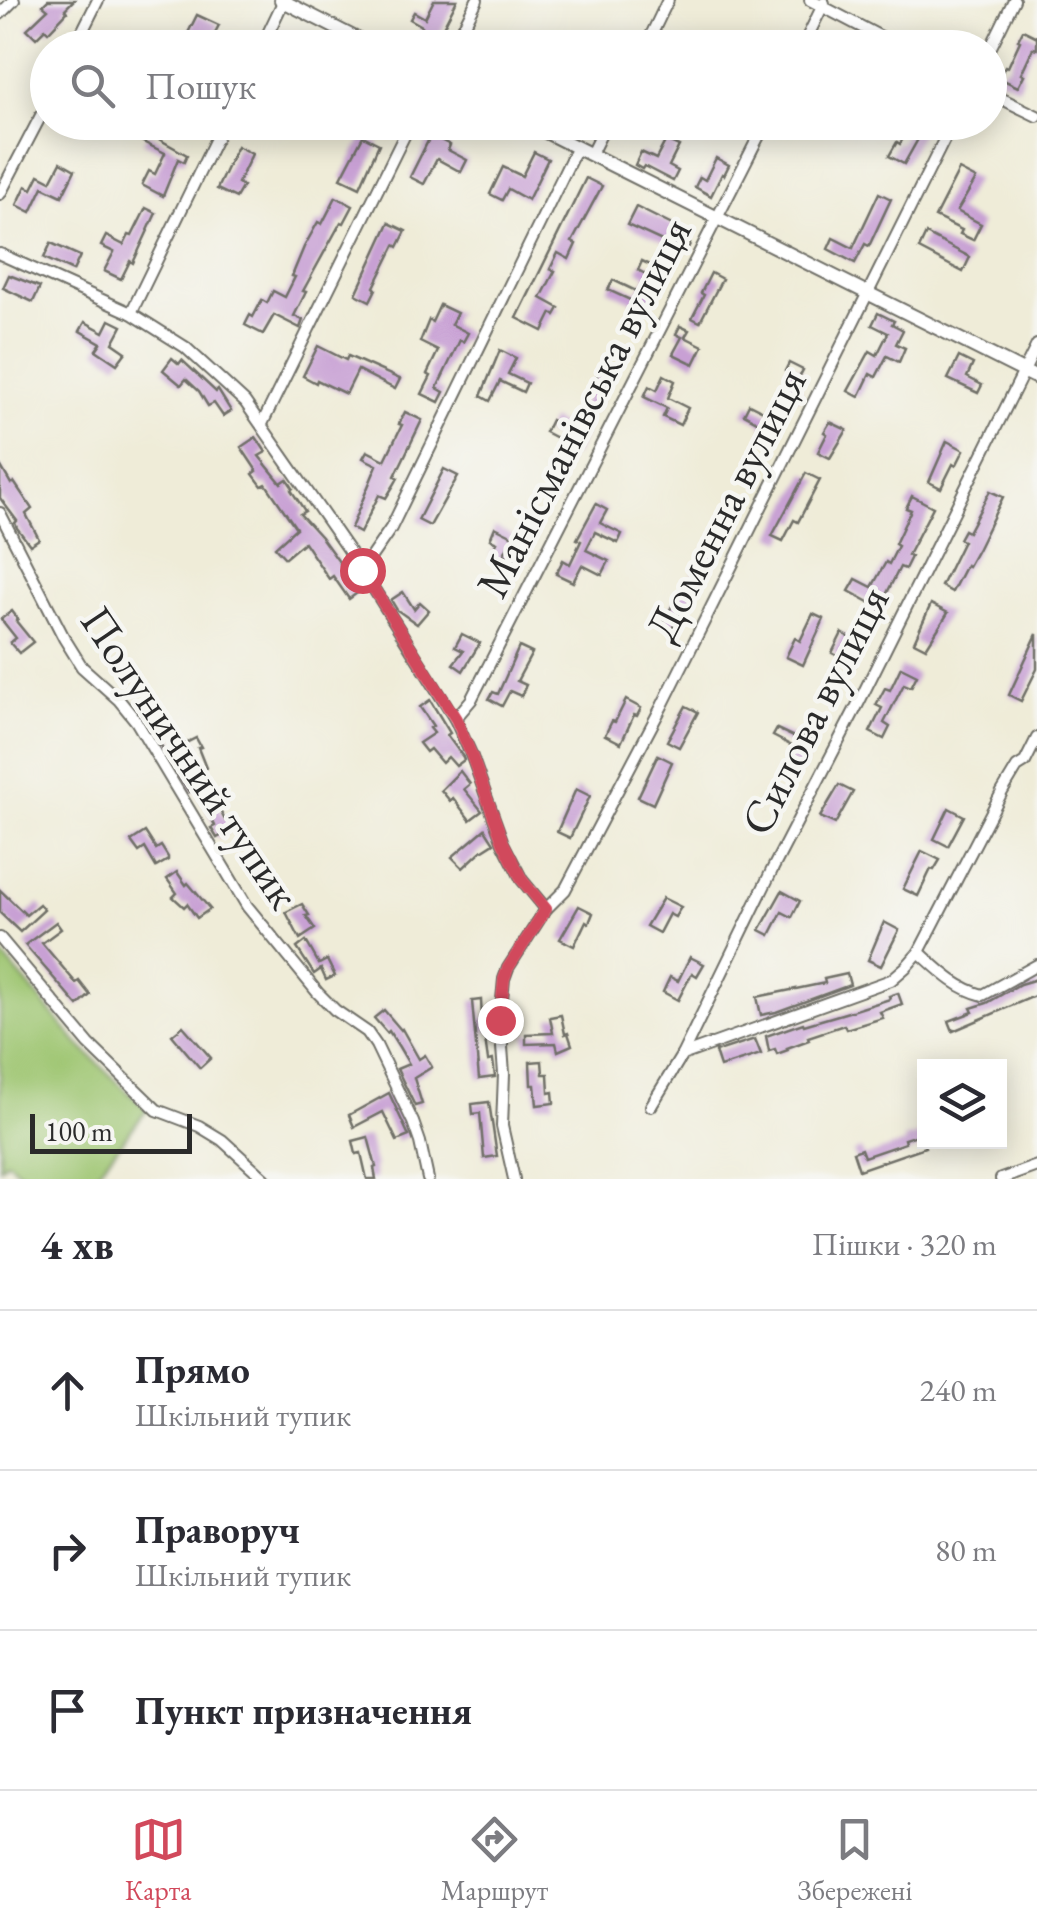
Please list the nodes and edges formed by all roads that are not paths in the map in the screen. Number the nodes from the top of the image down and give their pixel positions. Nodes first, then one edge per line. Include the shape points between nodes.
1 (14, 0) edge
2 (98, 0) edge
3 (283, 0) edge
4 (477, 0) edge
5 (668, 0) edge
6 (810, 0) edge
7 (1014, 0) edge
8 (824, 3) edge
9 (0, 14) edge
10 (83, 30) edge
11 (269, 30) edge
12 (340, 30) edge
13 (462, 30) edge
14 (653, 30) edge
15 (811, 30) edge
16 (871, 30) edge
17 (999, 30) edge
18 (1007, 101) edge
19 (1037, 116) edge
20 (30, 138) edge
21 (215, 140) edge
22 (403, 140) edge
23 (562, 140) edge
24 (598, 140) edge
25 (757, 140) edge
26 (944, 140) edge
27 (576, 147) junction
28 (591, 154) junction
29 (0, 168) edge
30 (10, 177) junction
31 (0, 194) edge
32 (719, 218) junction
33 (0, 254) edge
34 (870, 293) junction
35 (131, 313) junction
36 (1037, 345) edge
37 (1030, 374) edge
38 (262, 424) junction
39 (0, 513) edge
40 (362, 570) junction
41 (456, 719) junction
42 (1037, 738) edge
43 (546, 909) junction
44 (0, 938) edge
45 (918, 952) junction
46 (1037, 965) edge
47 (682, 1054) junction
48 (650, 1106) dead end
49 (1037, 1166) edge
50 (266, 1179) edge
51 (428, 1179) edge
52 (514, 1179) edge
53 (1001, 1179) edge

1 - 9 street
2 - 10 street
3 - 11 street
3 - 12 street
4 - 13 street
5 - 14 street
6 - 8 street
7 - 17 street
8 - 15 street
8 - 16 street
18 - 19 street
20 - 30 street
21 - 35 street
22 - 38 street
23 - 27 street
24 - 28 street
25 - 32 street, Манісманівська вулиця
26 - 34 street, Доменна вулиця
27 - 28 street
27 - 40 street via 391,528
28 - 32 street
29 - 30 street
30 - 31 street
32 - 34 street
32 - 41 street, Манісманівська вулиця
33 - 35 street
34 - 37 street
34 - 43 street, Доменна вулиця via 645,739 565,890
35 - 38 street via 184,347
36 - 37 street, Силова вулиця
37 - 47 street, Силова вулиця
38 - 40 street
39 - 51 street, Полуничний тупик via 72,653 136,721 247,906 318,993 376,1045 416,1132
40 - 41 street
41 - 43 street via 503,842
42 - 45 street
43 - 52 street, Доменна вулиця via 504,979 502,1126
44 - 50 street via 157,1110 222,1140
45 - 46 street via 948,979 983,995
45 - 47 street via 891,980
47 - 48 street, Силова вулиця
49 - 53 street

